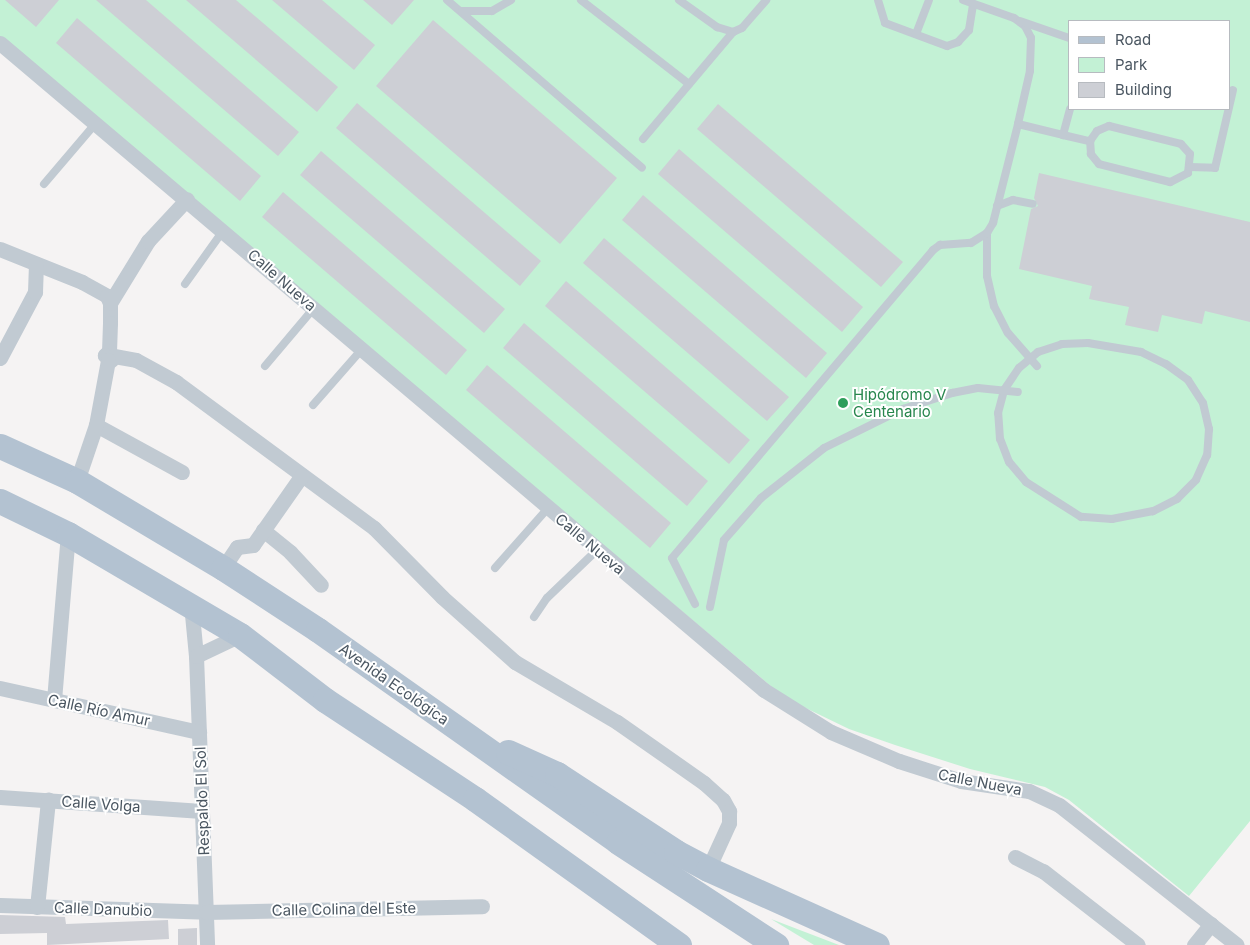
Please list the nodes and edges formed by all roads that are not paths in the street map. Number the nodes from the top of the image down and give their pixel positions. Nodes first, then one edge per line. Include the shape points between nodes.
1 (447, 0) edge
2 (511, 0) edge
3 (581, 0) edge
4 (679, 0) edge
5 (766, 0) edge
6 (878, 0) edge
7 (929, 0) edge
8 (963, 0) edge
9 (973, 4) junction
10 (460, 11) junction
11 (1014, 18) junction
12 (733, 32) junction
13 (916, 34) junction
14 (1068, 38) edge
15 (0, 44) edge
16 (689, 84) junction
17 (1233, 90) dead end
18 (1230, 103) edge
19 (1070, 110) edge
20 (1228, 110) edge
21 (96, 123) junction
22 (1018, 124) junction
23 (1063, 135) junction
24 (643, 139) dead end
25 (1090, 142) junction
26 (1190, 166) junction
27 (642, 168) dead end
28 (44, 184) dead end
29 (187, 199) junction
30 (1033, 204) dead end
31 (997, 206) junction
32 (224, 230) junction
33 (987, 233) junction
34 (0, 249) edge
35 (36, 264) junction
36 (185, 284) dead end
37 (110, 303) junction
38 (314, 308) junction
39 (362, 349) junction
40 (110, 356) junction
41 (0, 358) edge
42 (265, 366) dead end
43 (1037, 366) dead end
44 (1004, 390) junction
45 (1018, 392) dead end
46 (313, 405) dead end
47 (96, 426) junction
48 (0, 446) edge
49 (182, 472) dead end
50 (302, 475) junction
51 (77, 481) junction
52 (0, 501) edge
53 (548, 508) junction
54 (263, 530) junction
55 (68, 534) junction
56 (597, 550) junction
57 (223, 568) junction
58 (496, 568) dead end
59 (321, 585) dead end
60 (191, 604) junction
61 (695, 604) dead end
62 (710, 607) dead end
63 (534, 617) dead end
64 (240, 635) junction
65 (196, 656) junction
66 (0, 688) edge
67 (54, 700) junction
68 (199, 732) junction
69 (473, 740) junction
70 (0, 797) edge
71 (48, 800) junction
72 (202, 811) junction
73 (1015, 857) dead end
74 (708, 869) junction
75 (0, 906) edge
76 (482, 906) dead end
77 (37, 907) junction
78 (206, 912) junction
79 (630, 913) junction
80 (1211, 924) junction
81 (207, 945) edge
82 (665, 945) edge
83 (679, 945) edge
84 (776, 945) edge
85 (877, 945) edge
86 (1138, 945) edge
87 (1194, 945) edge
88 (1236, 945) edge

1 - 10 lane
2 - 10 lane via 492,11
3 - 16 lane
4 - 12 lane via 717,27
5 - 12 lane via 742,28
6 - 13 lane via 885,23
7 - 13 lane
8 - 9 lane
9 - 11 lane
9 - 13 lane via 972,26 958,42 947,46
10 - 27 lane
11 - 14 lane
11 - 22 lane via 1025,26 1033,51
12 - 16 lane
15 - 21 street, Calle Nueva
16 - 24 lane
17 - 18 lane
19 - 23 lane
20 - 26 lane via 1215,168
21 - 28 lane
21 - 29 street, Calle Nueva
22 - 23 lane
22 - 31 lane
23 - 25 lane
25 - 26 lane via 1097,131 1109,126 1175,142 1190,154
25 - 26 lane via 1091,154 1104,167 1170,182 1183,178
29 - 32 street, Calle Nueva
29 - 37 street via 148,241
30 - 31 lane via 1013,200
31 - 33 lane
32 - 36 lane
32 - 38 street, Calle Nueva
33 - 43 lane via 987,276 994,306 1008,333
33 - 61 lane via 970,243 940,245 933,250 672,558
34 - 35 street
35 - 37 street via 99,290
35 - 41 street via 35,292
37 - 40 street
38 - 39 street, Calle Nueva
38 - 42 lane
39 - 46 lane
39 - 53 street, Calle Nueva
40 - 47 street
40 - 50 street via 136,360 176,382
44 - 44 lane via 1018,368 1038,352 1062,344 1116,347 1149,356 1188,380 1203,403 1209,429 1207,455 1196,480 1177,499 1161,507 1112,519 1081,517 1043,496 1009,462 1000,439 998,413
44 - 45 lane
44 - 62 lane via 978,388 903,409 852,433 800,466 754,505 724,540
47 - 49 street
47 - 51 street
48 - 51 main road, Avenida Ecológica
50 - 54 street
50 - 74 street via 374,528 442,597 515,662 617,722 723,800 729,811 728,823
51 - 57 main road, Avenida Ecológica
52 - 55 main road
53 - 56 street, Calle Nueva
53 - 58 lane
54 - 57 street via 251,546 237,547
54 - 59 street via 290,552
55 - 60 main road
55 - 67 street
56 - 63 lane via 547,598
56 - 80 street, Calle Nueva via 764,690 798,713 832,732 930,773 1029,791 1059,805
57 - 69 main road, Avenida Ecológica via 318,630
60 - 64 main road
60 - 65 street, Respaldo El Sol
64 - 65 street
64 - 79 main road via 325,700 475,799
65 - 68 street, Respaldo El Sol
66 - 67 street, Calle Río Amur
67 - 68 street, Calle Río Amur
68 - 72 street, Respaldo El Sol
69 - 74 main road via 515,754 557,774 676,852
69 - 84 main road, Avenida Ecológica via 634,853
70 - 71 street, Calle Volga
71 - 72 street, Calle Volga
71 - 77 street
72 - 78 street, Respaldo El Sol
73 - 86 street via 1043,871
74 - 85 main road
75 - 77 street, Calle Danubio
76 - 78 street, Calle Colina del Este
77 - 78 street, Calle Danubio
78 - 81 street, Respaldo El Sol
79 - 82 main road
79 - 83 main road
80 - 87 street
80 - 88 street, Calle Nueva

